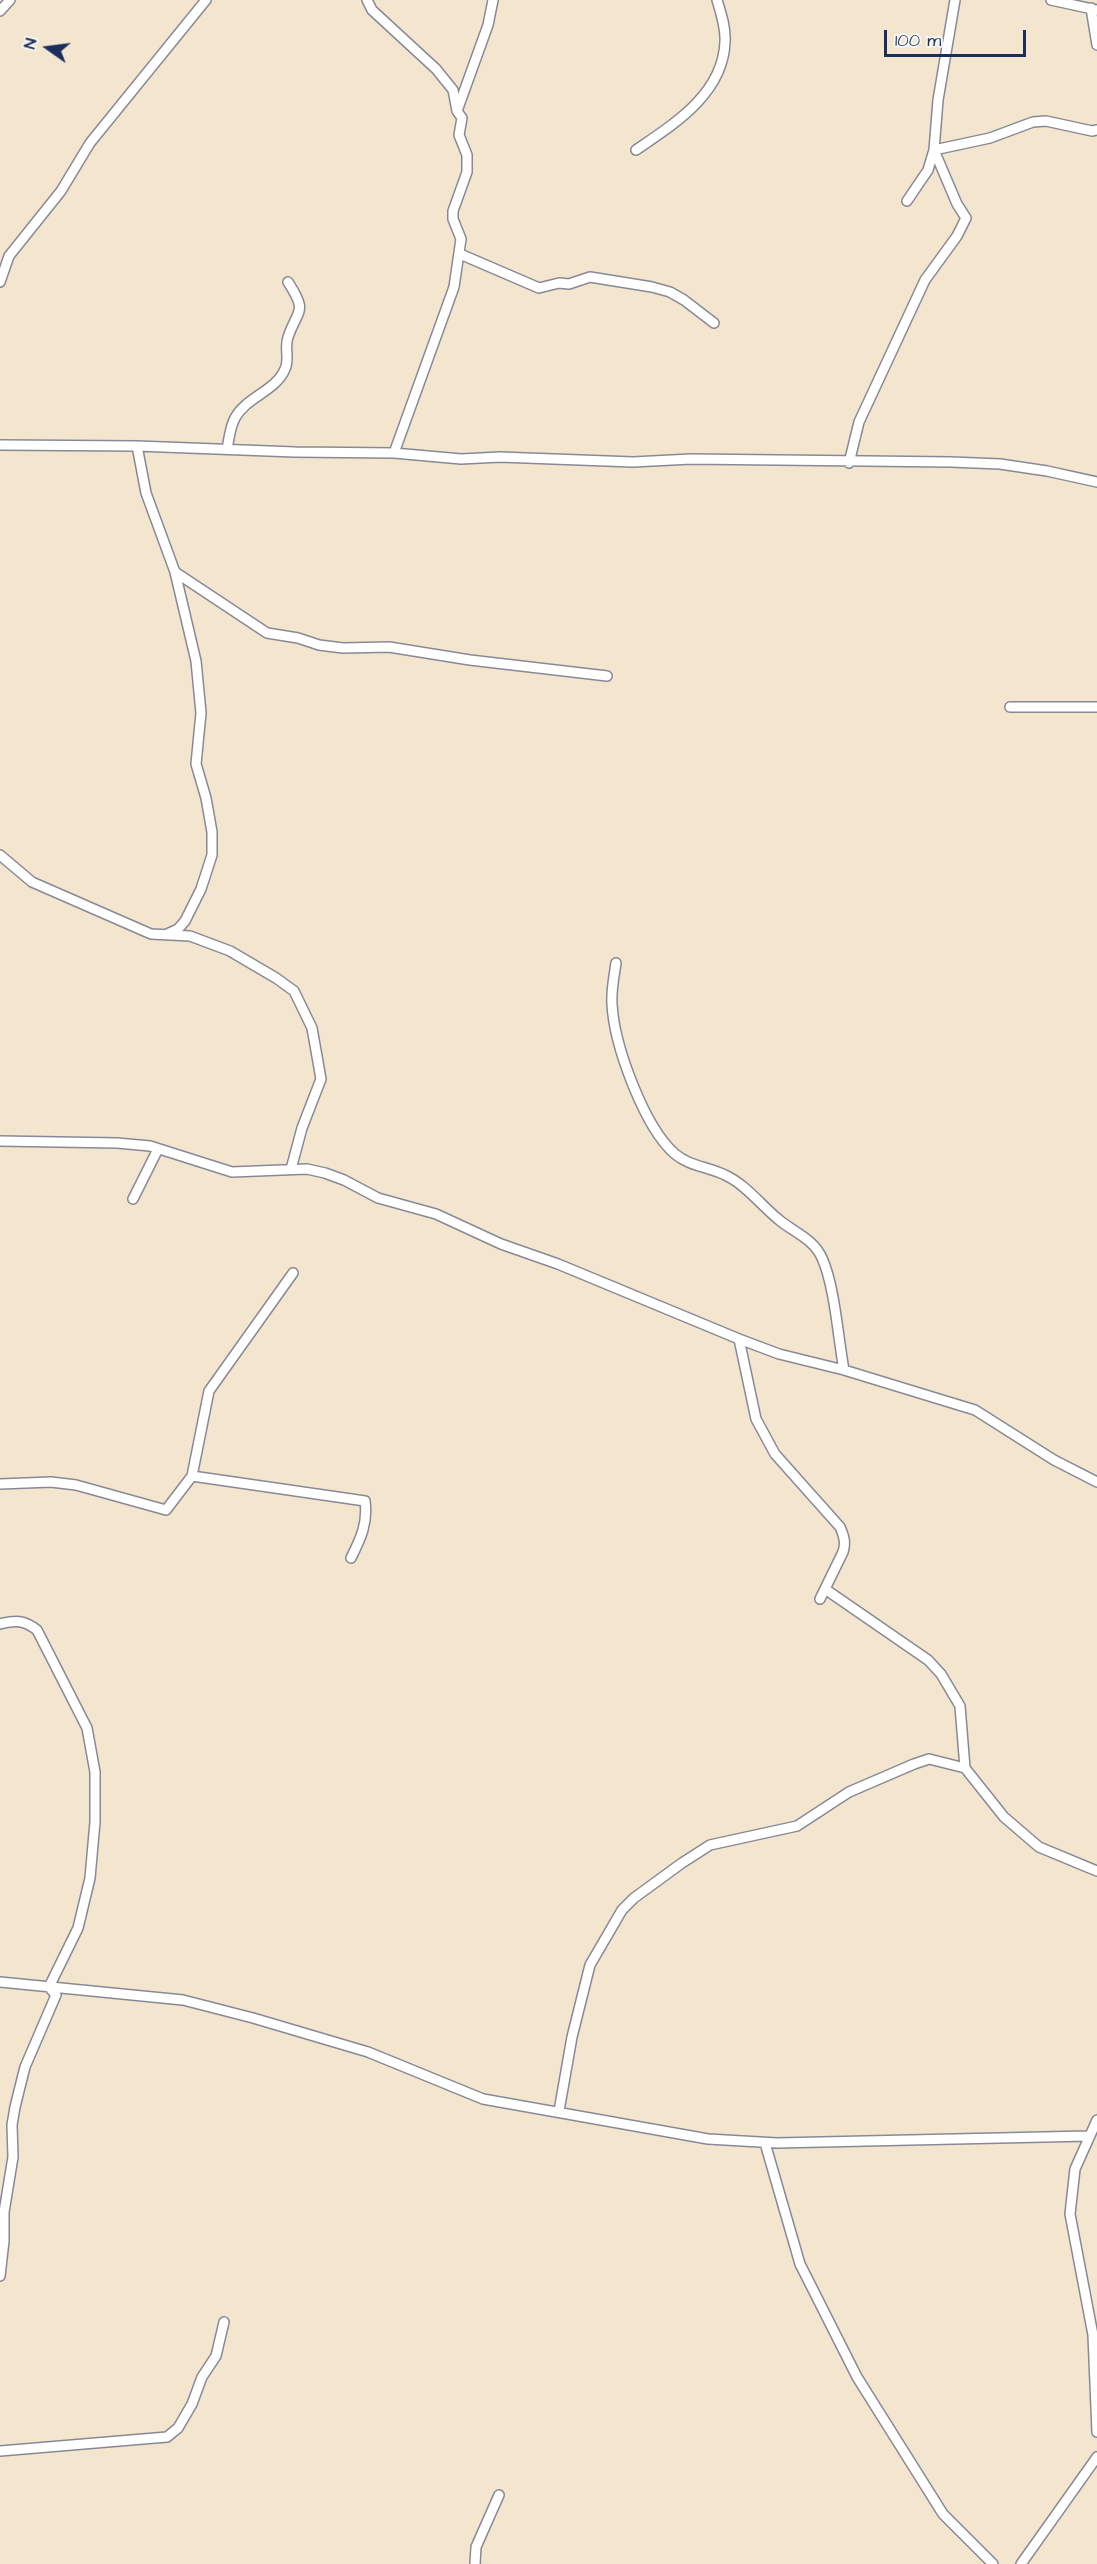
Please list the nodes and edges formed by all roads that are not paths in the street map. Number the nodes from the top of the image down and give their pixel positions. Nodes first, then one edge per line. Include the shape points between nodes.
1 (10, 0) edge
2 (206, 0) edge
3 (366, 0) edge
4 (493, 0) edge
5 (717, 0) edge
6 (955, 0) edge
7 (1051, 0) edge
8 (1094, 9) edge
9 (0, 10) edge
10 (1097, 45) edge
11 (453, 90) junction
12 (466, 92) junction
13 (458, 111) junction
14 (1097, 130) edge
15 (636, 150) dead end
16 (934, 150) junction
17 (907, 201) dead end
18 (460, 254) junction
19 (0, 282) edge
20 (288, 282) dead end
21 (714, 323) dead end
22 (0, 445) edge
23 (137, 446) junction
24 (227, 449) junction
25 (394, 453) junction
26 (849, 462) junction
27 (1097, 482) edge
28 (175, 572) junction
29 (607, 676) dead end
30 (1010, 707) dead end
31 (1097, 707) edge
32 (0, 855) edge
33 (178, 929) junction
34 (165, 935) junction
35 (190, 936) junction
36 (616, 963) dead end
37 (0, 1141) edge
38 (158, 1149) junction
39 (291, 1169) junction
40 (133, 1199) dead end
41 (293, 1273) dead end
42 (739, 1339) junction
43 (844, 1370) junction
44 (192, 1476) junction
45 (1097, 1482) edge
46 (0, 1484) edge
47 (351, 1558) dead end
48 (825, 1589) junction
49 (820, 1599) dead end
50 (0, 1624) edge
51 (965, 1768) junction
52 (1097, 1871) edge
53 (0, 1982) edge
54 (49, 1987) junction
55 (559, 2112) junction
56 (1097, 2120) edge
57 (1088, 2136) junction
58 (765, 2143) junction
59 (0, 2276) edge
60 (224, 2322) dead end
61 (1097, 2432) edge
62 (0, 2451) edge
63 (1097, 2457) edge
64 (500, 2495) dead end
65 (475, 2564) edge
66 (993, 2564) edge
67 (1021, 2564) edge

1 - 9 street
2 - 19 street via 90,143 61,191 9,256
3 - 11 street
4 - 12 street
5 - 15 street via 725,42 708,90 679,121
6 - 16 street
7 - 8 street
8 - 10 street
11 - 12 street
11 - 13 street
12 - 13 street
13 - 18 street via 462,118 459,135 467,155 467,172 453,212 461,239
14 - 16 street via 1033,122 990,138
16 - 17 street via 928,170
16 - 26 street via 966,218 925,280 859,422
18 - 21 street via 539,288 590,278 652,287 684,300
18 - 25 street via 453,287
20 - 24 street via 299,299 300,313 286,342 286,369 243,407 235,418
22 - 23 street
23 - 24 street
23 - 28 street via 146,493
24 - 25 street
25 - 26 street via 461,459
26 - 27 street via 1000,464
28 - 29 street via 267,633 319,645 389,647
28 - 33 street via 199,680 201,730 196,764 212,832 209,870
30 - 31 street
32 - 34 street via 32,882 151,934
33 - 34 street
33 - 35 street
34 - 35 street
35 - 39 street via 230,951 294,991 312,1028 321,1079
36 - 43 street via 612,1004 615,1024 628,1073 647,1116 677,1156 728,1176 811,1242 822,1258 830,1286
37 - 38 street via 117,1143
38 - 39 street via 232,1172
38 - 40 street
39 - 42 street via 325,1173 378,1198 436,1214
41 - 44 street via 209,1391
42 - 43 street via 779,1354
42 - 48 street via 756,1419 775,1454 844,1536 843,1552
43 - 45 street via 975,1410
44 - 46 street via 166,1510 76,1485
44 - 47 street via 365,1501 367,1517
48 - 49 street
48 - 51 street via 928,1660 941,1674 960,1706
50 - 54 street via 16,1620 37,1630 87,1728 95,1772 90,1878 78,1928
51 - 52 street via 1004,1817 1039,1847
51 - 55 street via 929,1759 914,1764 849,1792 797,1826 710,1845 634,1898 622,1910 590,1965
53 - 54 street
54 - 55 street via 194,2002 368,2052 483,2099
54 - 59 street via 57,1995 26,2067 15,2107
55 - 58 street via 708,2139
56 - 57 street
57 - 58 street
57 - 61 street via 1075,2169 1070,2214 1093,2335
58 - 66 street via 800,2264 857,2377 943,2514
60 - 62 street via 216,2356 202,2377 192,2404 167,2437
63 - 67 street
64 - 65 street via 476,2547

